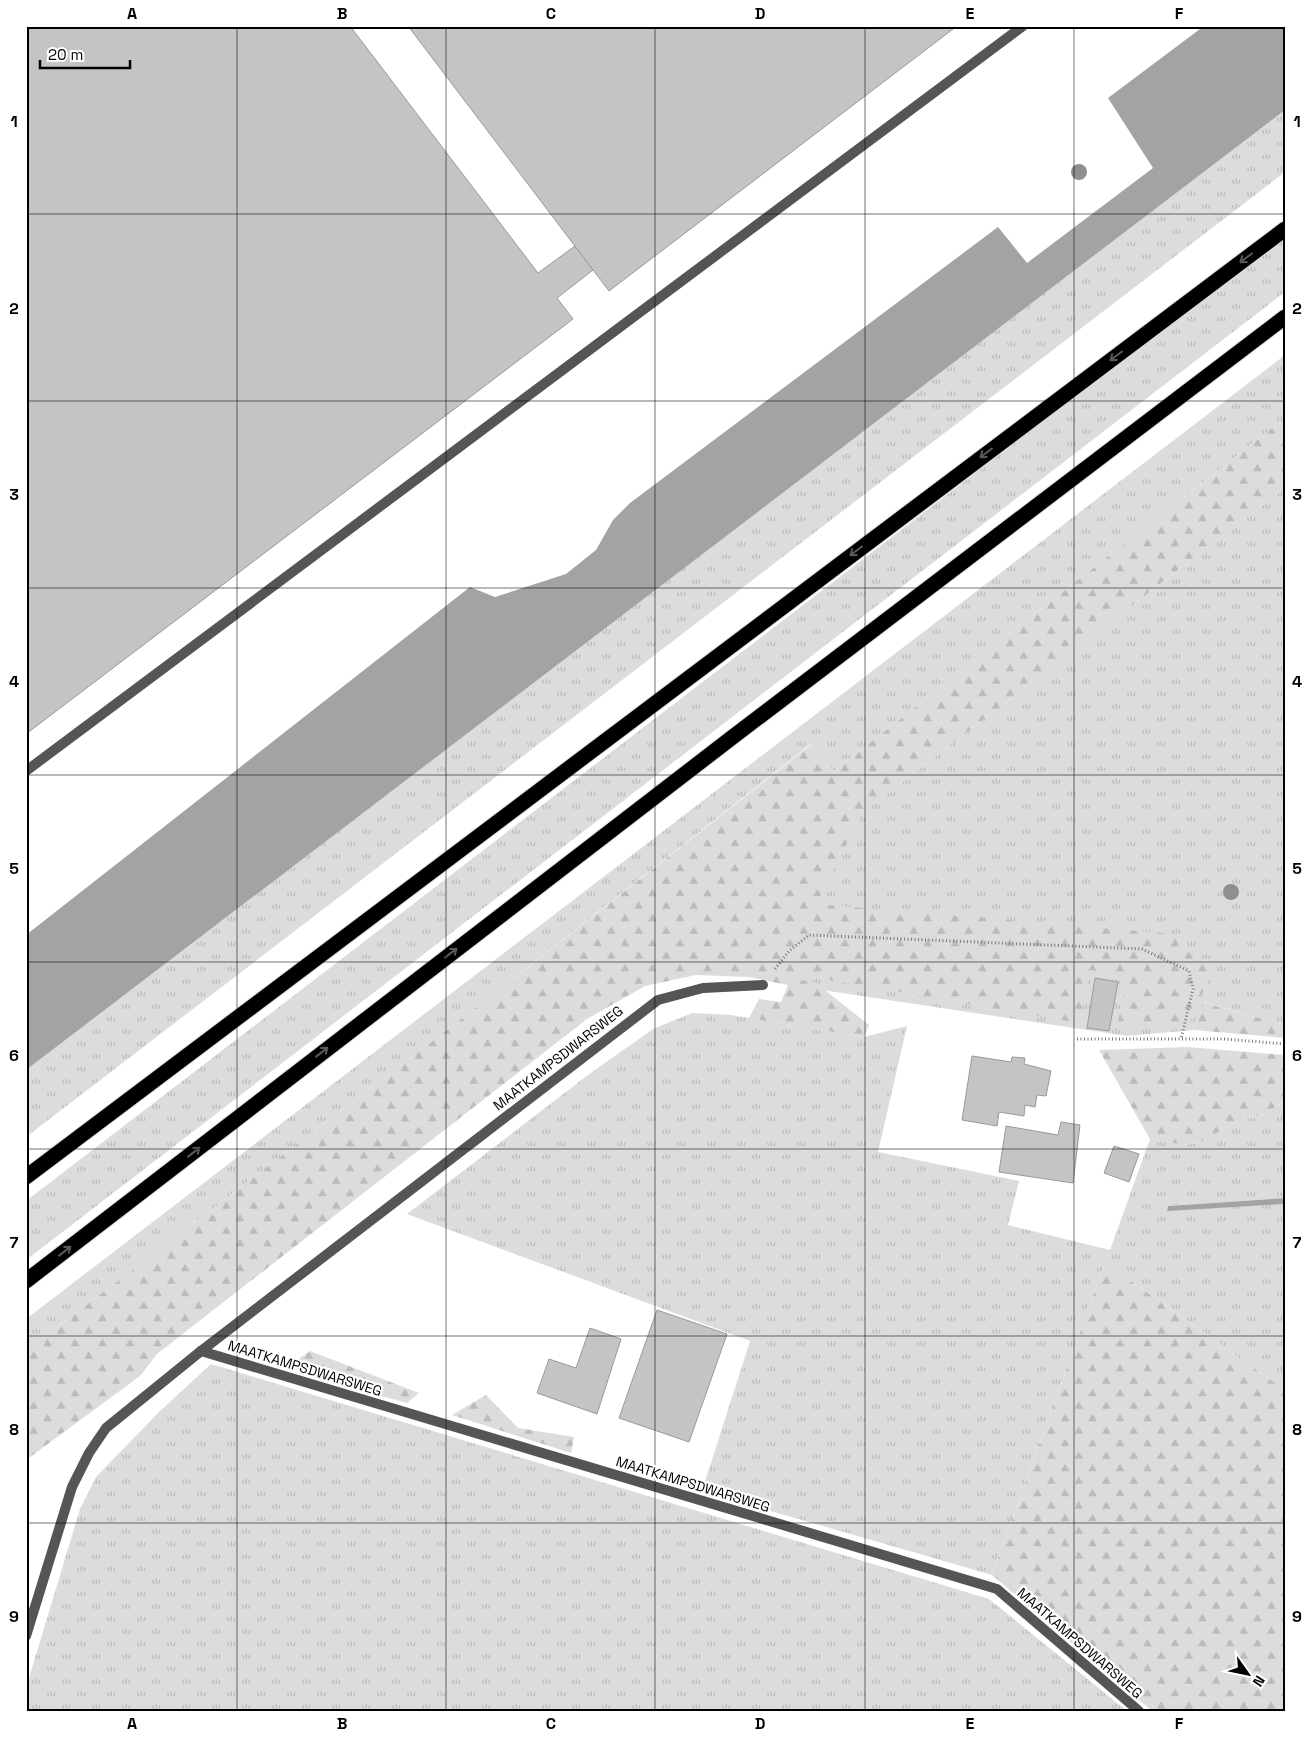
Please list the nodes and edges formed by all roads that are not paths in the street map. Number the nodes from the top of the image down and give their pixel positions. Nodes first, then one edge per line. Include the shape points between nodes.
1 (1023, 26) edge
2 (1285, 229) edge
3 (1285, 317) edge
4 (26, 771) edge
5 (763, 985) road end
6 (26, 1177) edge
7 (26, 1280) edge
8 (202, 1351) junction
9 (26, 1636) edge
10 (1138, 1711) edge

1 - 4 street
2 -> 6 highway
7 -> 3 highway
5 - 8 street, MAATKAMPSDWARSWEG via 703,988 658,1000
8 - 9 street, MAATKAMPSDWARSWEG via 106,1428 89,1453 72,1486
8 - 10 street, MAATKAMPSDWARSWEG via 997,1589

